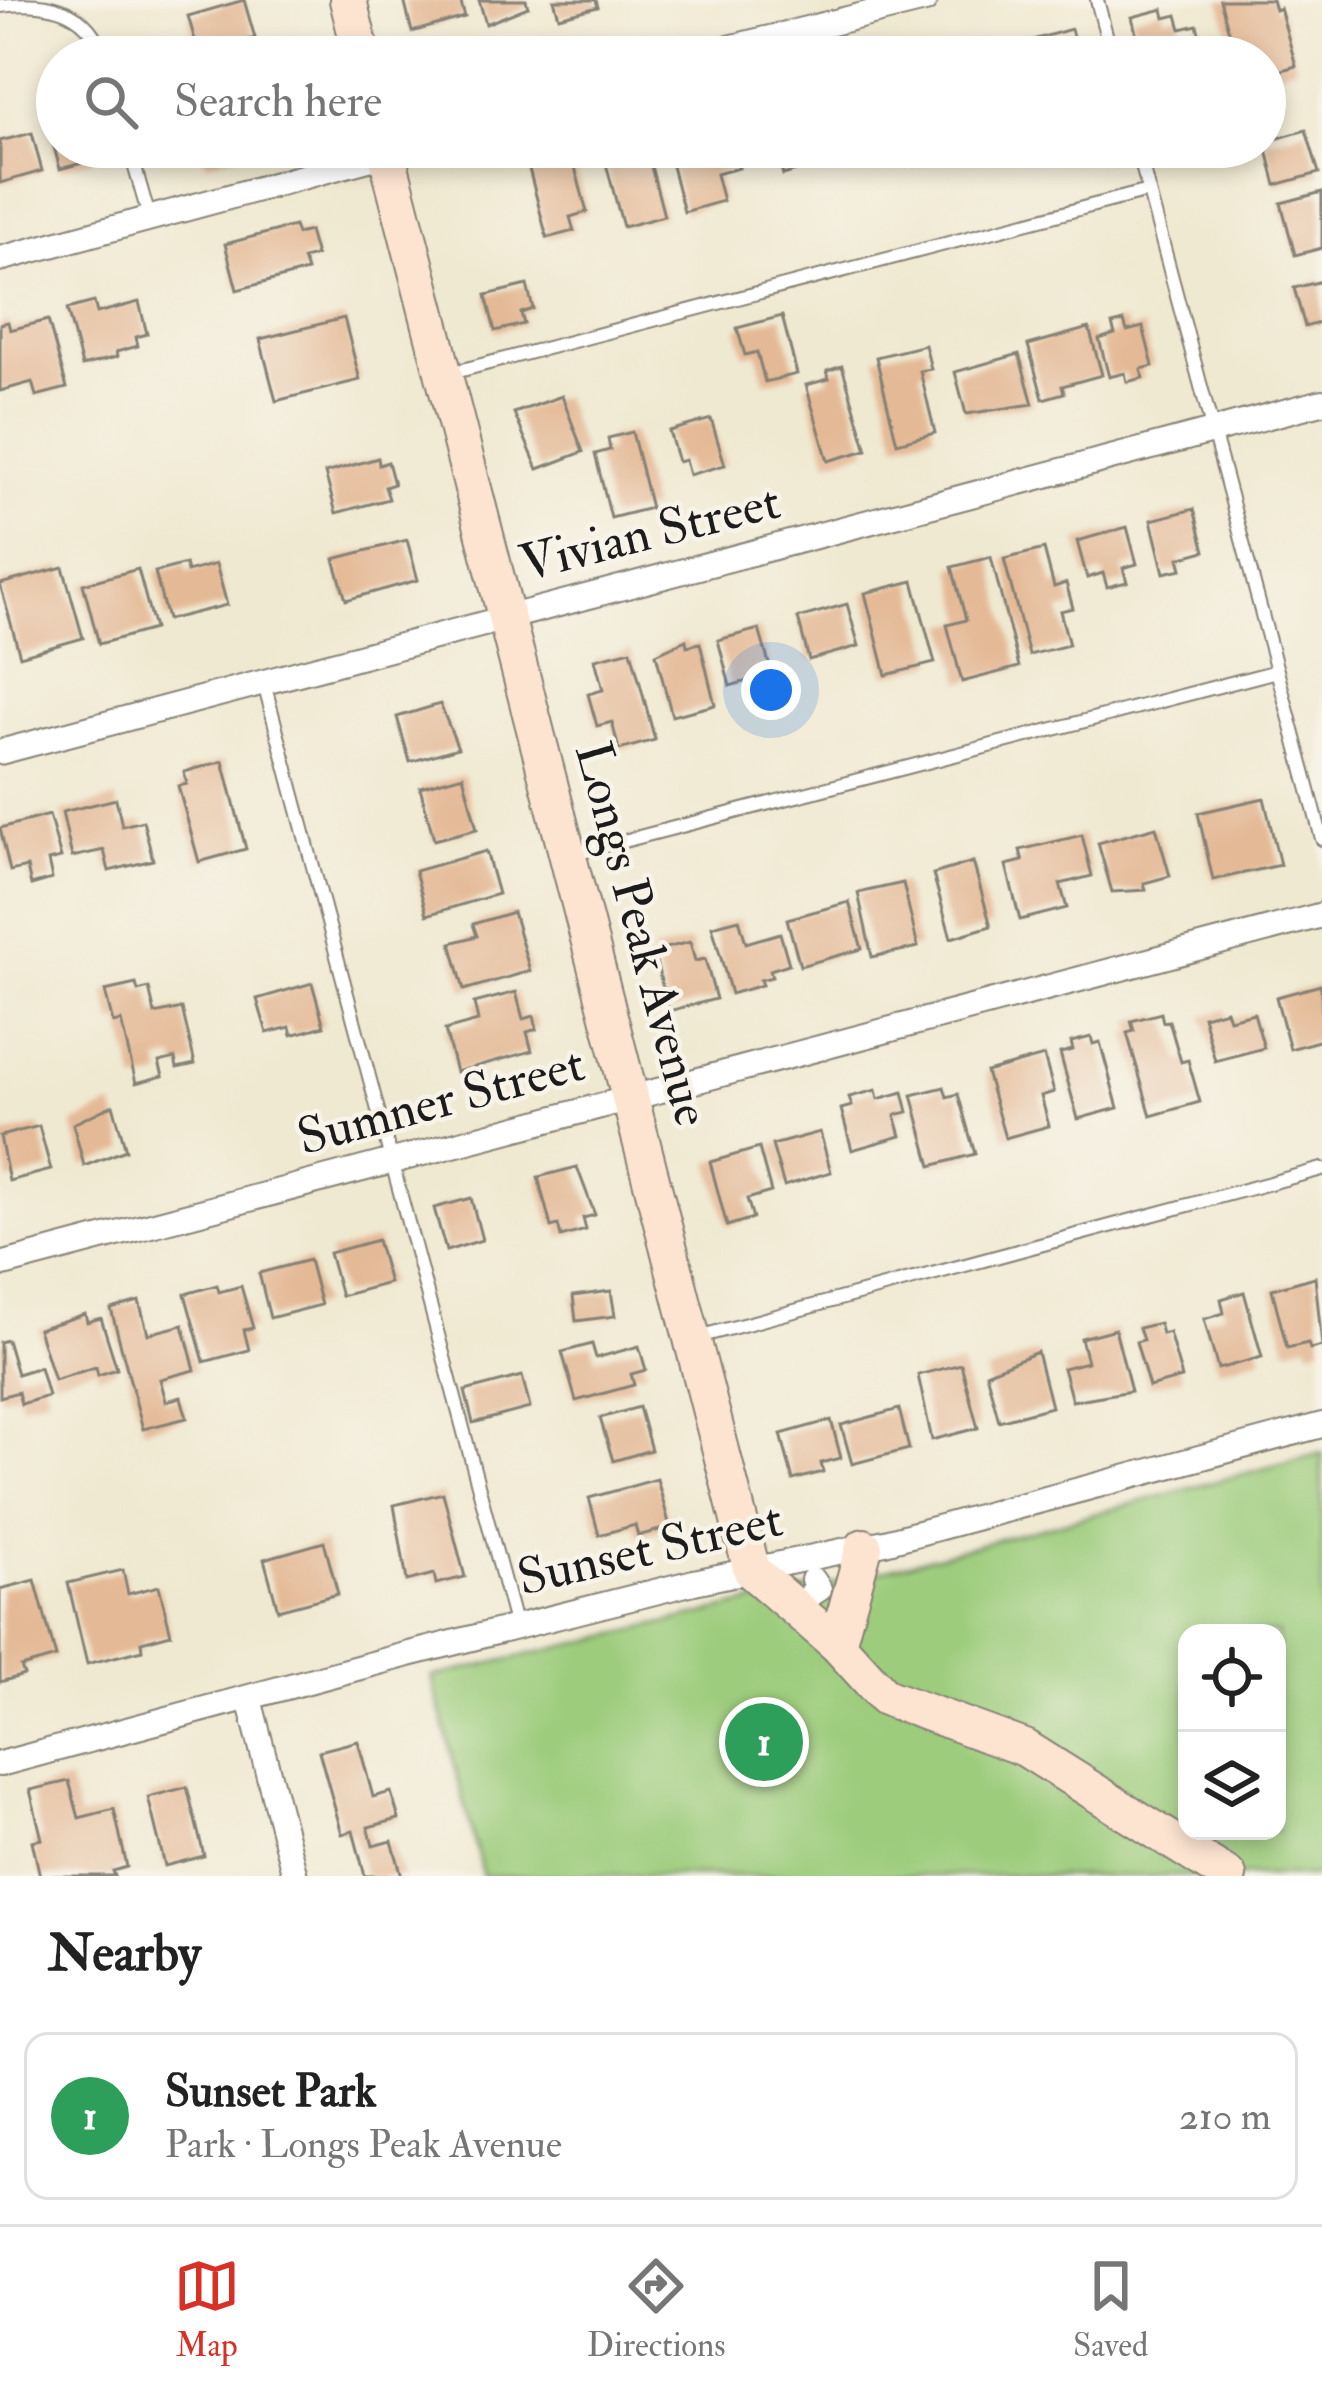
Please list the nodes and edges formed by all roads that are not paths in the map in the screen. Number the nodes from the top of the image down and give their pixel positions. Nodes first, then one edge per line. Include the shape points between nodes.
1 (348, 0) edge
2 (925, 0) edge
3 (1097, 0) edge
4 (0, 6) edge
5 (97, 36) edge
6 (357, 36) edge
7 (778, 36) edge
8 (1106, 36) edge
9 (135, 168) edge
10 (326, 168) edge
11 (391, 168) edge
12 (1142, 168) edge
13 (1148, 191) junction
14 (150, 221) junction
15 (0, 259) edge
16 (444, 375) junction
17 (1322, 402) edge
18 (1213, 431) junction
19 (506, 616) junction
20 (1277, 671) junction
21 (264, 682) junction
22 (0, 752) edge
23 (1322, 839) edge
24 (568, 855) junction
25 (1322, 915) edge
26 (632, 1098) junction
27 (392, 1161) junction
28 (1322, 1169) edge
29 (0, 1265) edge
30 (693, 1339) junction
31 (1322, 1425) edge
32 (864, 1546) junction
33 (752, 1571) junction
34 (516, 1627) junction
35 (837, 1645) junction
36 (250, 1699) junction
37 (0, 1764) edge
38 (295, 1876) edge
39 (1228, 1876) edge

1 - 6 street
2 - 7 street
3 - 8 lane
4 - 5 lane via 50,4 79,15
9 - 14 lane
10 - 14 street
11 - 16 street, Longs Peak Avenue
12 - 13 lane
13 - 16 lane
13 - 18 lane
14 - 15 street
16 - 19 street, Longs Peak Avenue
17 - 18 street, Vivian Street
18 - 19 street, Vivian Street
18 - 20 lane
19 - 21 street, Vivian Street
19 - 24 street, Longs Peak Avenue
20 - 23 lane
20 - 24 lane
21 - 22 street, Vivian Street
21 - 27 lane
24 - 26 street, Longs Peak Avenue
25 - 26 street, Sumner Street
26 - 27 street, Sumner Street
26 - 30 street, Longs Peak Avenue
27 - 29 street, Sumner Street
27 - 34 lane
28 - 30 lane
30 - 33 street, Longs Peak Avenue
31 - 32 street, Sunset Street
32 - 33 street, Sunset Street
32 - 35 street
33 - 34 street, Sunset Street
33 - 35 street
34 - 36 street, Sunset Street
35 - 39 street via 885,1696 1025,1748
36 - 37 street, Sunset Street
36 - 38 street

